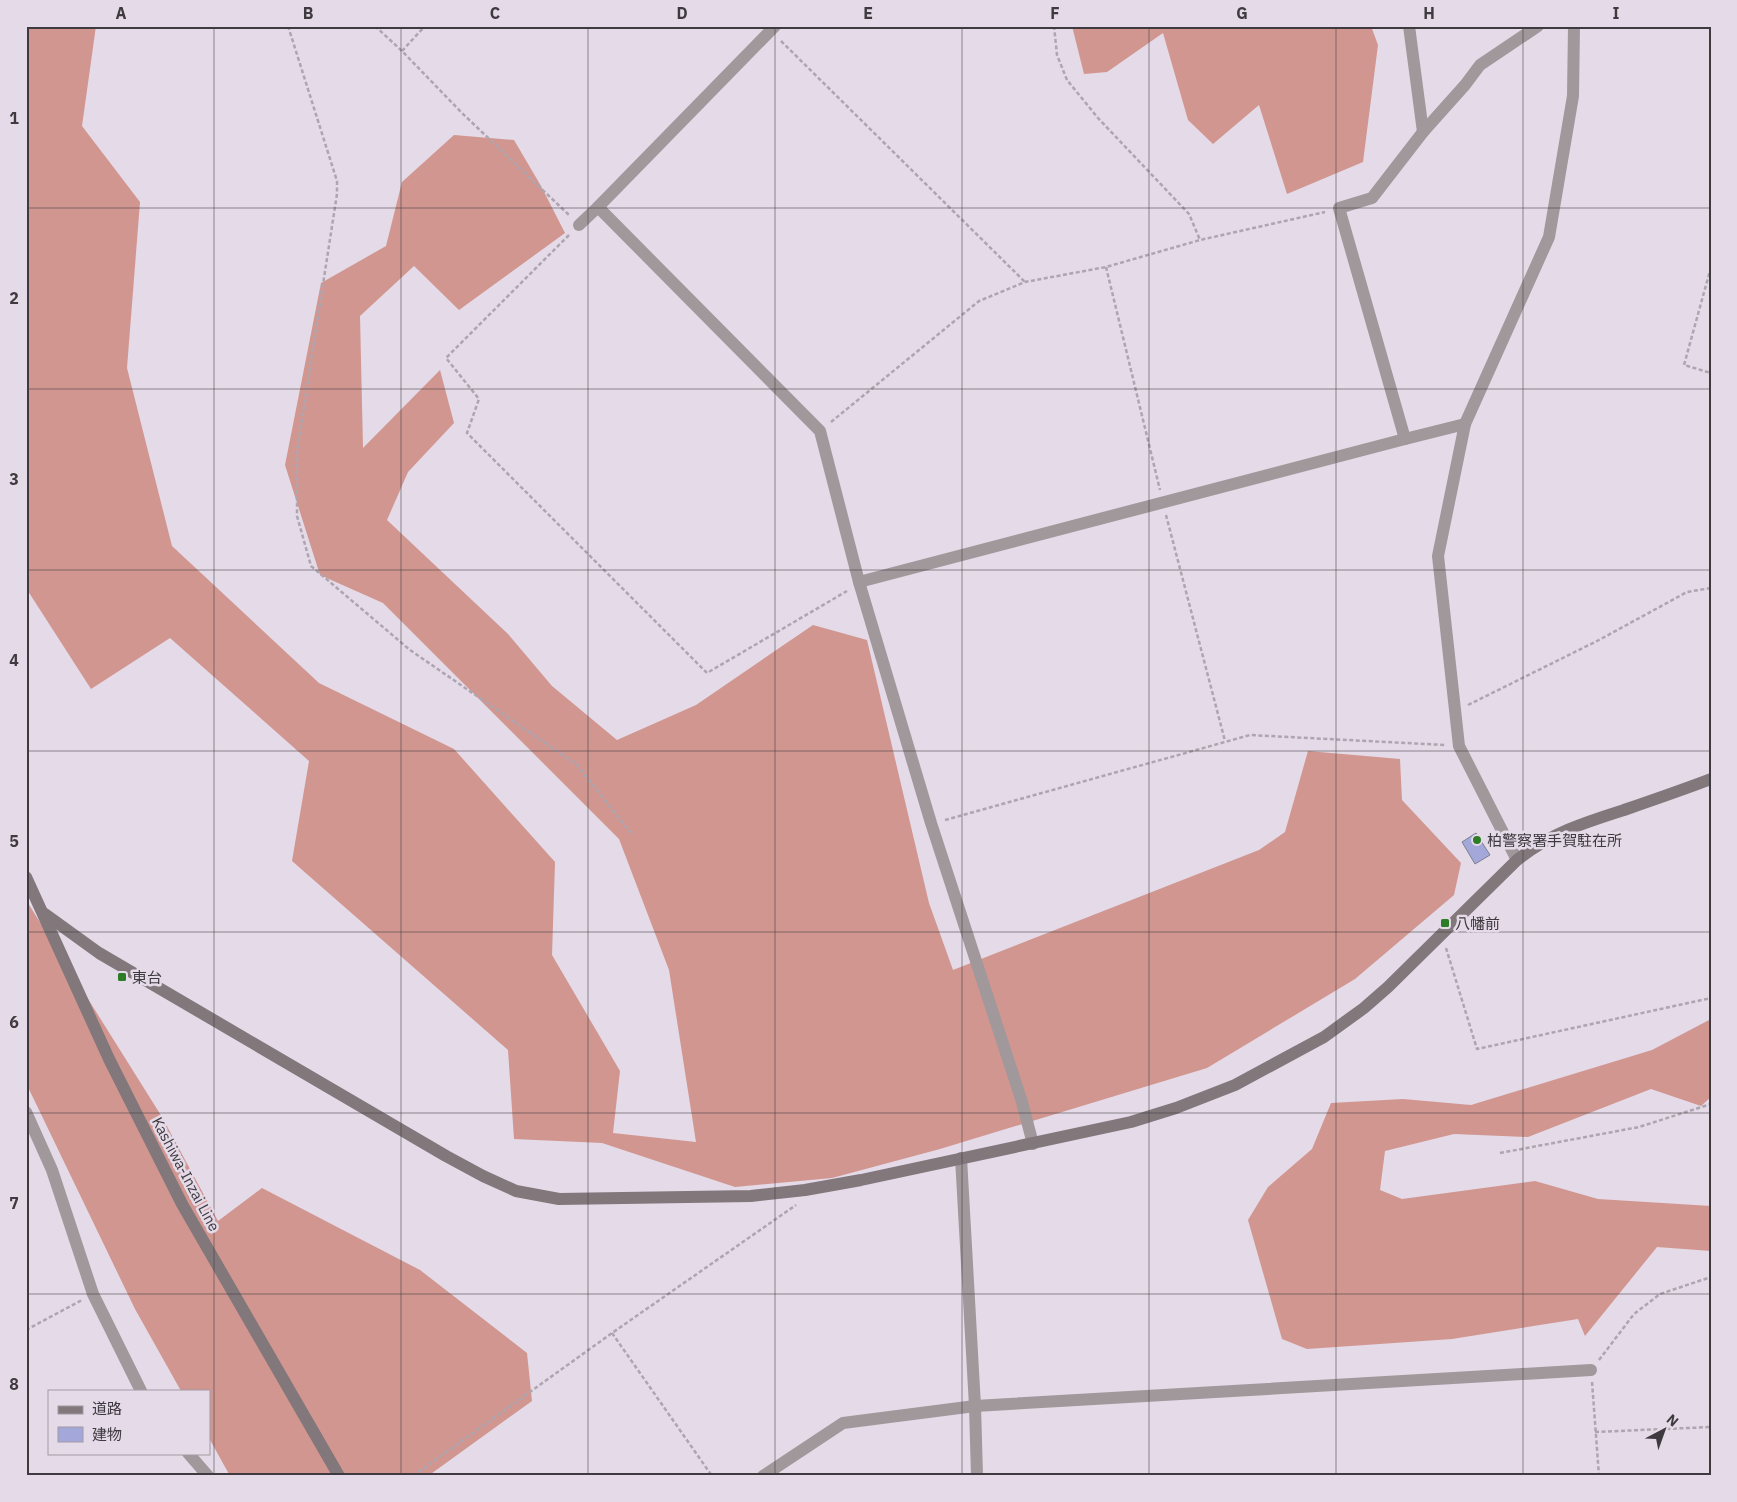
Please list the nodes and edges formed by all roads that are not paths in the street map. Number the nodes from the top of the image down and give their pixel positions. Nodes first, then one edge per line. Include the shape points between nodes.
1 (1409, 26) edge
2 (1538, 26) edge
3 (1574, 26) edge
4 (771, 28) edge
5 (1423, 132) junction
6 (598, 207) junction
7 (579, 225) road end
8 (1466, 424) junction
9 (1404, 438) junction
10 (859, 582) junction
11 (1711, 779) edge
12 (1517, 860) junction
13 (26, 877) edge
14 (45, 914) junction
15 (26, 1112) edge
16 (1033, 1144) junction
17 (960, 1158) junction
18 (1591, 1370) road end
19 (141, 1390) edge
20 (975, 1406) junction
21 (189, 1454) edge
22 (208, 1476) edge
23 (340, 1476) edge
24 (763, 1476) edge
25 (977, 1476) edge

1 - 5 street
2 - 5 street via 1480,64
3 - 8 street via 1573,96 1549,237
4 - 6 street
5 - 9 street via 1372,198 1339,208
6 - 7 street
6 - 10 street via 820,431
8 - 9 street
8 - 12 street via 1438,556 1459,746
9 - 10 street
10 - 16 street
11 - 12 street via 1558,833
12 - 16 street via 1388,987 1324,1037 1235,1084 1176,1108 1131,1122
13 - 14 street, Kashiwa-Inzai Line
14 - 17 street via 99,954 438,1151 516,1191 559,1199 751,1196 806,1190
14 - 23 street, Kashiwa-Inzai Line via 106,1051 182,1204
15 - 19 street via 52,1170 93,1294
16 - 17 street
17 - 20 street
18 - 20 street
20 - 24 street via 843,1423
20 - 25 street
21 - 22 street

